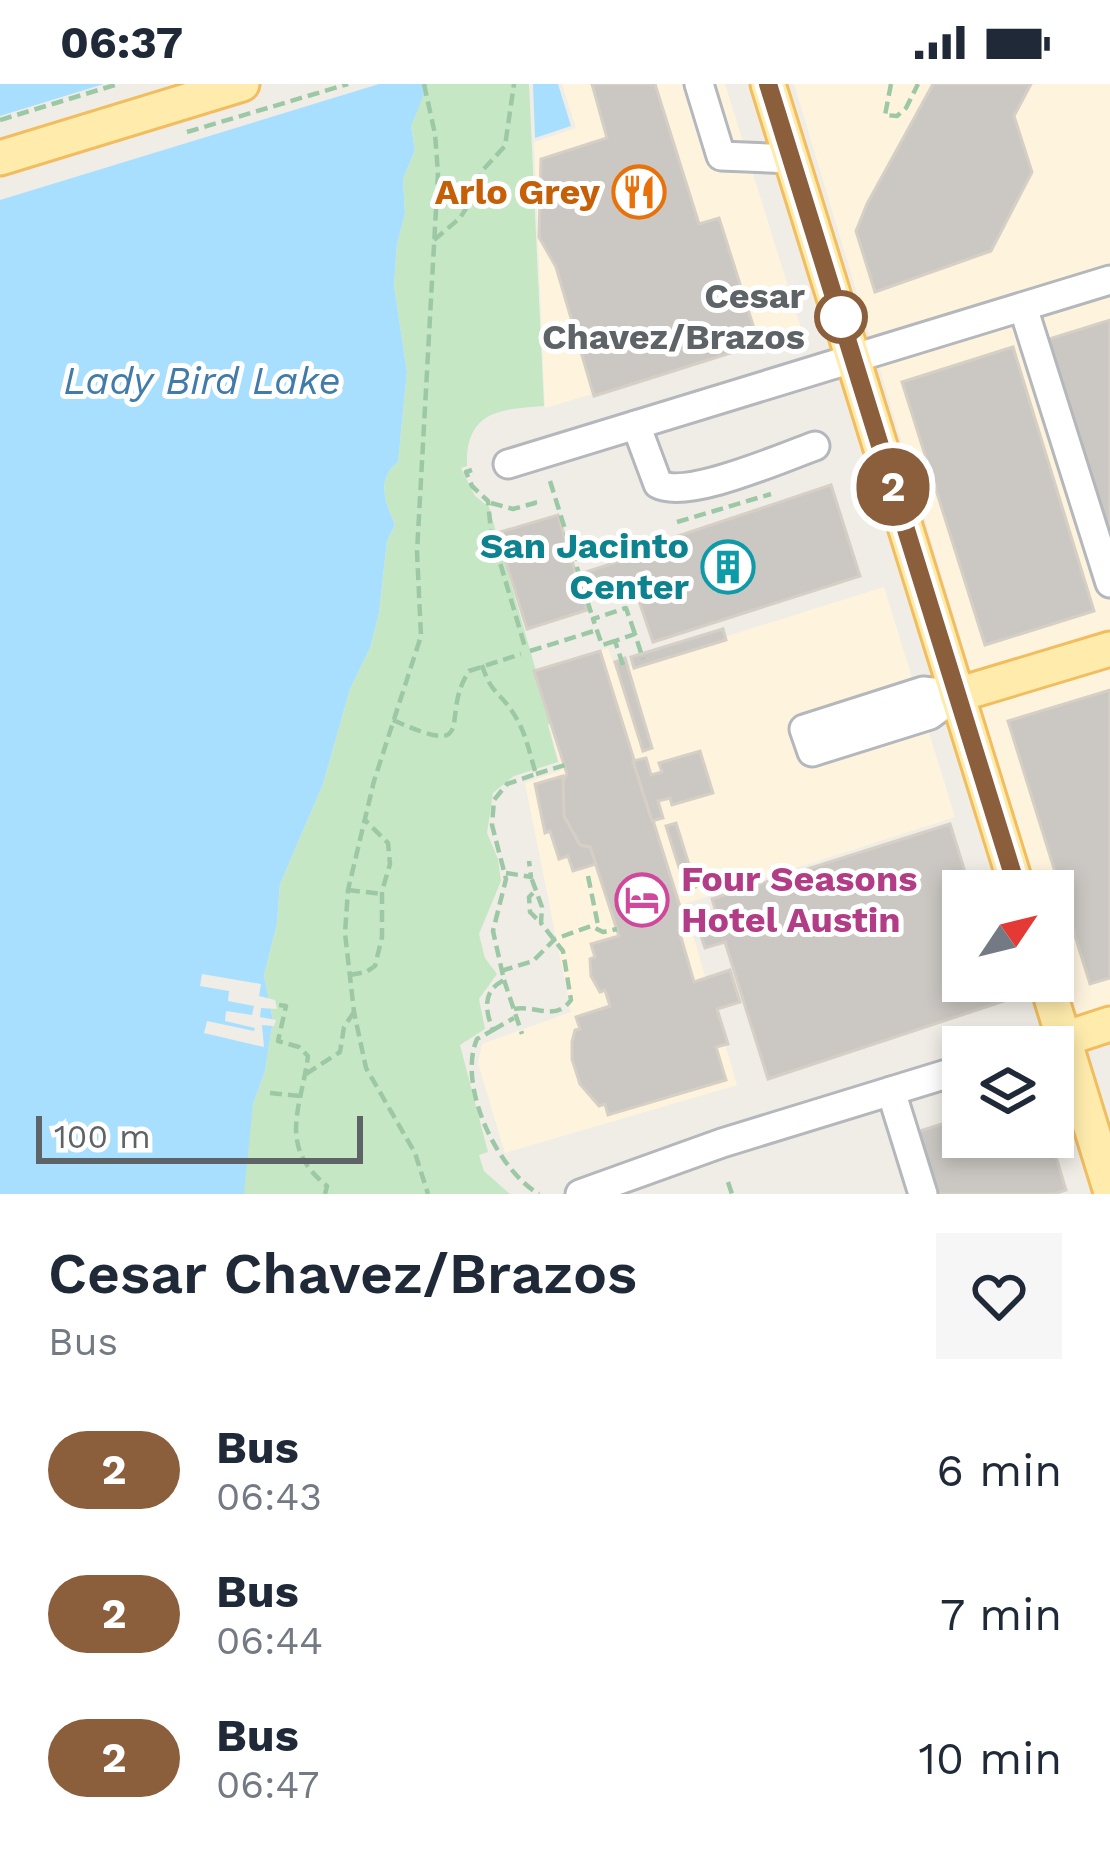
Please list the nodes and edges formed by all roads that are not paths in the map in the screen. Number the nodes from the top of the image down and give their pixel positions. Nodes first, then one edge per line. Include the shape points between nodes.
1 (242, 84) edge
2 (699, 84) edge
3 (769, 84) edge
4 (0, 158) edge
5 (792, 159) junction
6 (1110, 280) edge
7 (1022, 307) junction
8 (853, 358) junction
9 (636, 425) junction
10 (815, 446) dead end
11 (508, 464) dead end
12 (1110, 583) edge
13 (1110, 649) edge
14 (957, 695) junction
15 (808, 740) dead end
16 (1011, 870) edge
17 (1110, 1024) edge
18 (1074, 1035) edge
19 (942, 1076) edge
20 (891, 1091) junction
21 (1074, 1101) edge
22 (1110, 1189) edge
23 (580, 1194) edge
24 (923, 1194) edge

1 - 4 main road
2 - 5 street via 721,156
3 - 5 main road
5 - 8 main road
6 - 7 street
7 - 8 street
7 - 12 street
8 - 9 street
8 - 14 main road
9 - 10 street via 658,484 669,491
9 - 11 street
13 - 14 main road
14 - 15 street via 923,691
14 - 16 main road
17 - 18 main road
19 - 20 street
20 - 23 street
20 - 24 street
21 - 22 main road

